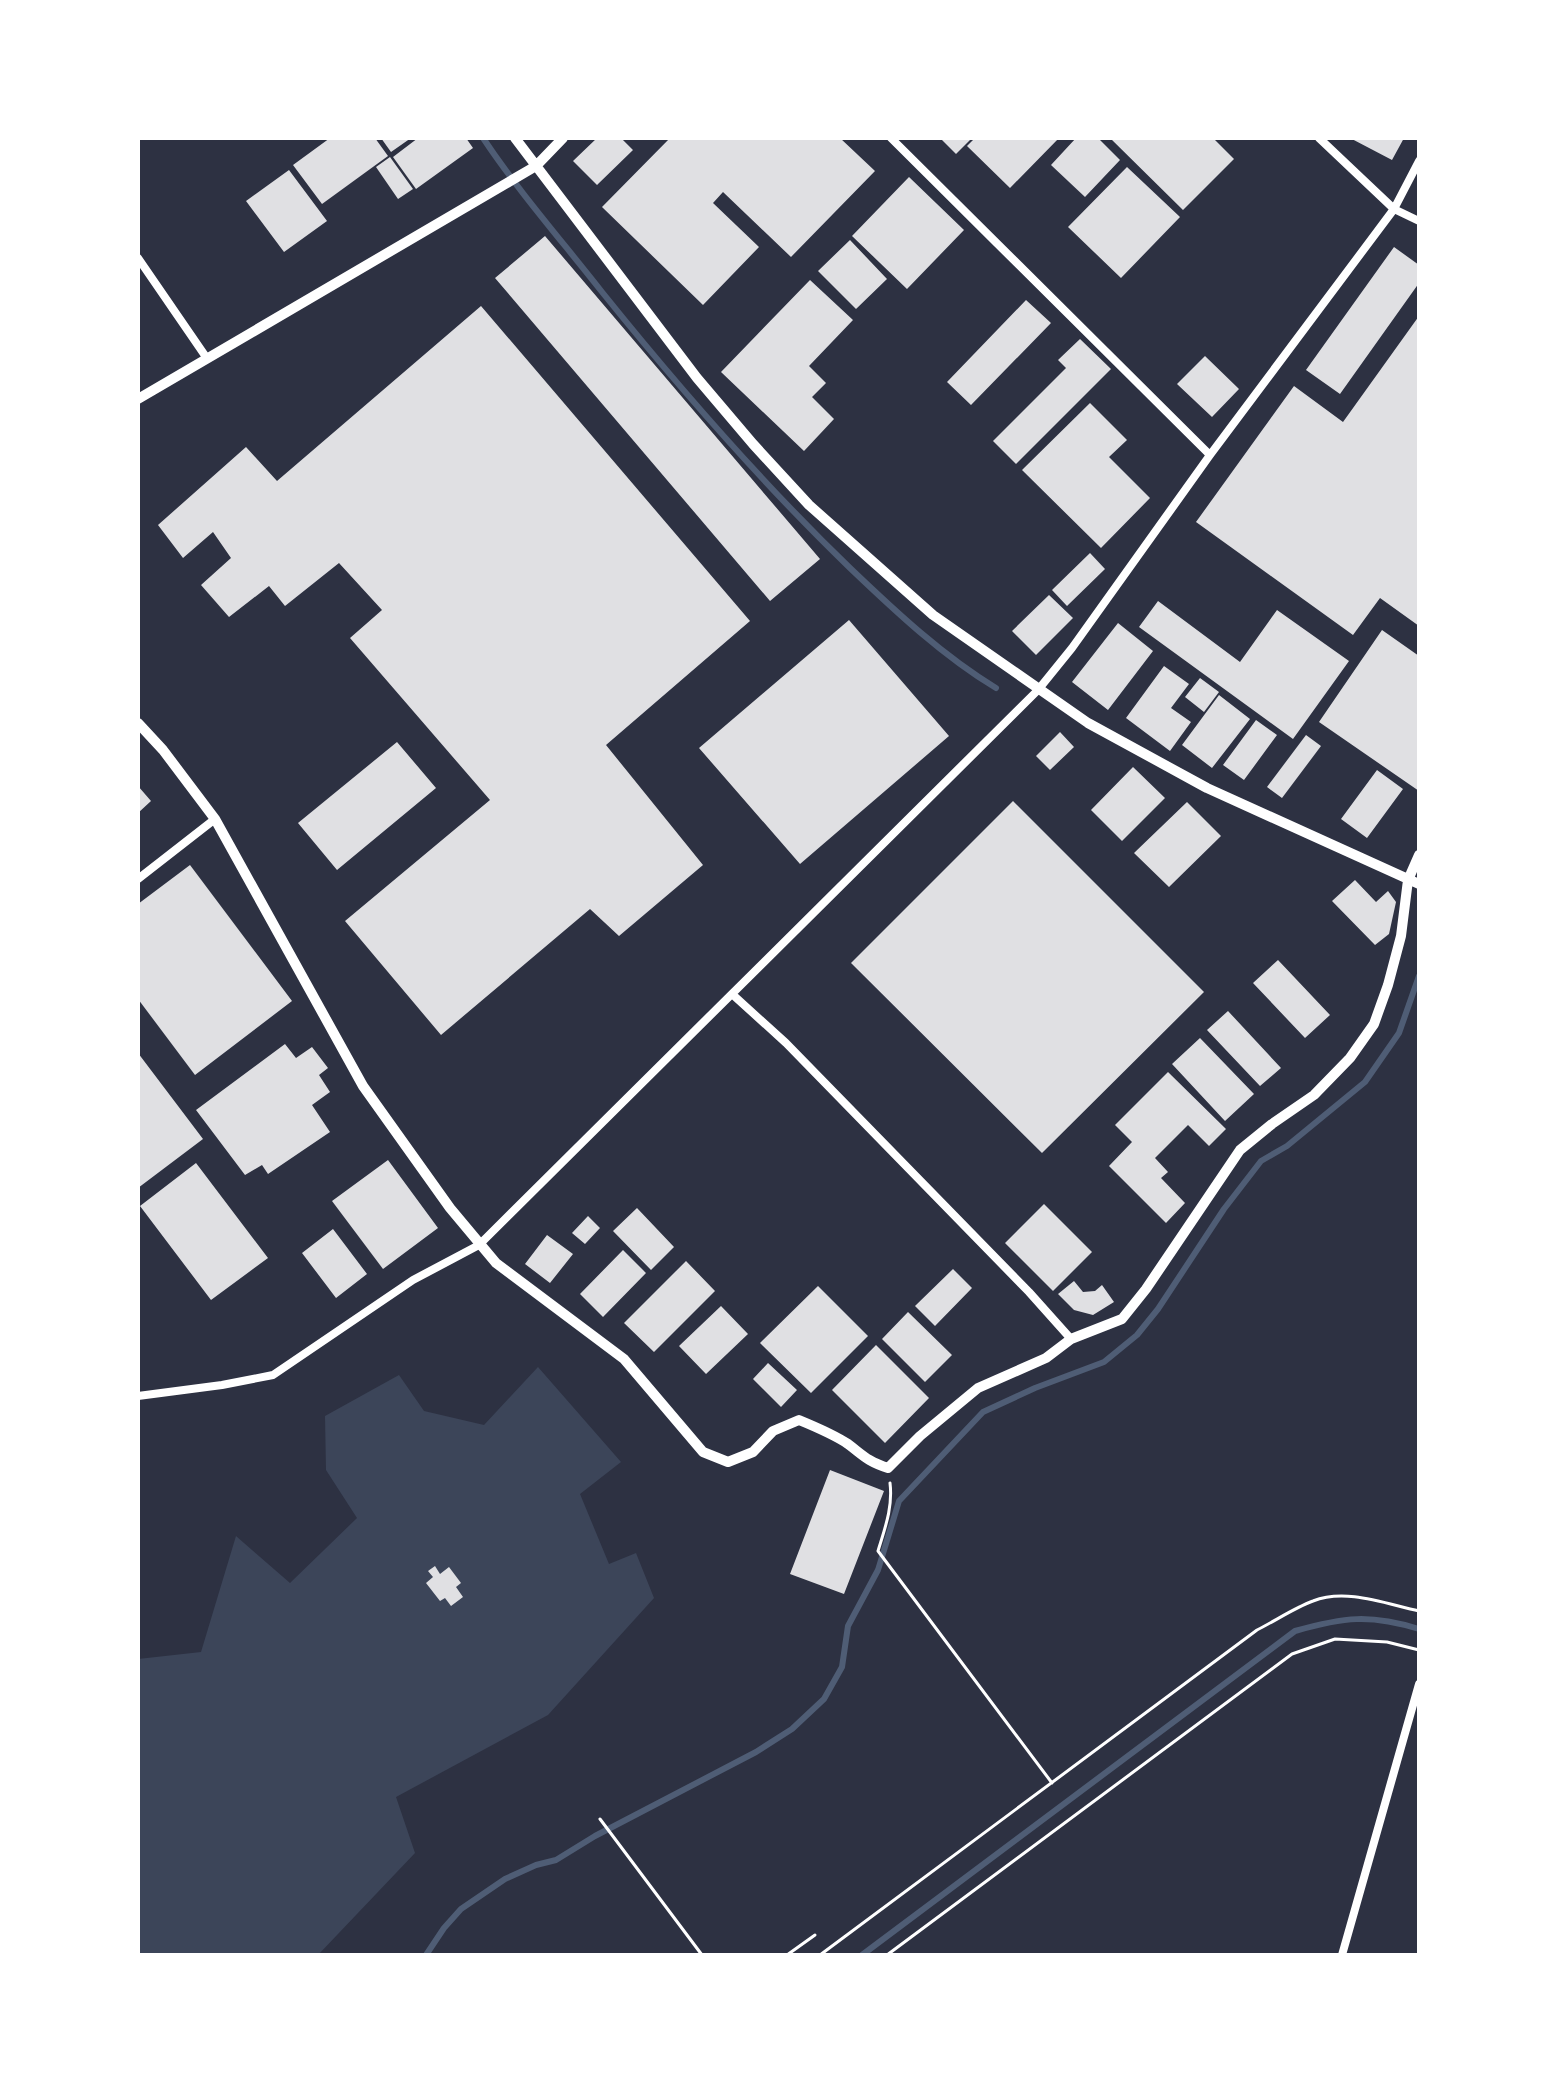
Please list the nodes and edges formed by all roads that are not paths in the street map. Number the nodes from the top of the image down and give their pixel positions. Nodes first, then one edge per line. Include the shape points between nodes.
1 (515, 138) edge
2 (563, 138) edge
3 (891, 138) edge
4 (1319, 138) edge
5 (1419, 161) edge
6 (536, 166) junction
7 (1394, 209) junction
8 (1419, 221) edge
9 (138, 258) edge
10 (206, 357) junction
11 (138, 399) edge
12 (1210, 455) junction
13 (1038, 690) junction
14 (138, 723) edge
15 (215, 819) junction
16 (1419, 855) edge
17 (138, 879) edge
18 (1408, 880) junction
19 (1419, 884) edge
20 (732, 994) junction
21 (479, 1245) junction
22 (1071, 1339) junction
23 (138, 1396) edge
24 (1419, 1684) edge
25 (1342, 1955) edge

1 - 6 street
2 - 6 street
3 - 12 street
4 - 7 street
5 - 7 street
6 - 10 street
6 - 13 street via 697,378 809,505 933,615
7 - 8 street
7 - 12 street
9 - 10 street
10 - 11 street
12 - 13 street
13 - 18 street via 1207,788
13 - 20 street
14 - 15 street
15 - 17 street
15 - 21 street via 363,1086
16 - 18 street
18 - 19 street
18 - 22 street via 1388,985 1374,1024 1350,1058 1314,1095 1240,1150 1122,1319
20 - 21 street
20 - 22 street via 786,1043
21 - 22 street via 624,1359 703,1452 728,1462 753,1452 773,1431 799,1420 888,1468 978,1388 1046,1358
21 - 23 street via 413,1280 273,1375
24 - 25 street

